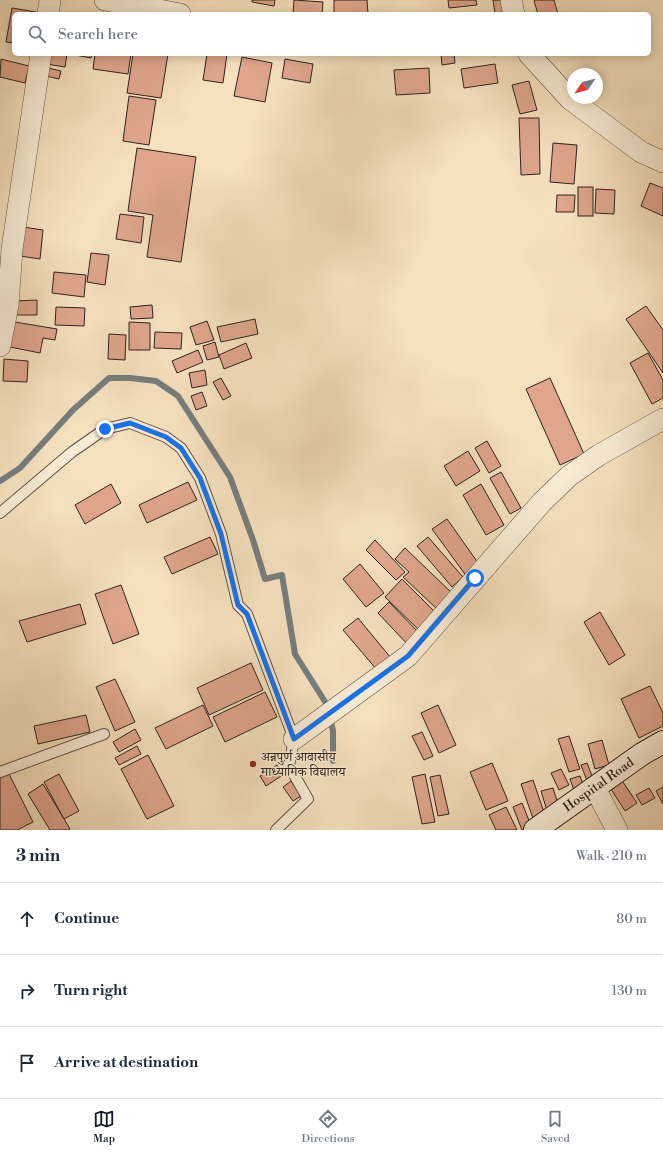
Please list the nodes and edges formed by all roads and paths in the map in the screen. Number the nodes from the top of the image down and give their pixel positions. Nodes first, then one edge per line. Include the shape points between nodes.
1 (50, 0) edge
2 (105, 0) edge
3 (511, 0) edge
4 (48, 12) edge
5 (169, 12) edge
6 (514, 12) edge
7 (41, 56) edge
8 (531, 56) edge
9 (663, 162) edge
10 (0, 346) edge
11 (663, 420) edge
12 (0, 513) edge
13 (104, 734) dead end
14 (294, 739) junction
15 (663, 742) edge
16 (0, 772) edge
17 (595, 788) junction
18 (276, 830) edge
19 (535, 830) edge
20 (617, 830) edge

1 - 4 street
2 - 5 street
3 - 6 street
7 - 10 street via 12,249 8,305
8 - 9 street via 570,99 642,152
11 - 14 street via 599,455 569,476 542,502 408,656
12 - 14 lane via 72,452 105,429 130,423 166,437 181,448 200,478 221,534 238,605 247,614
13 - 16 lane
14 - 18 lane via 289,766 308,799
15 - 17 street, Hospital Road
17 - 19 street, Hospital Road
17 - 20 street

